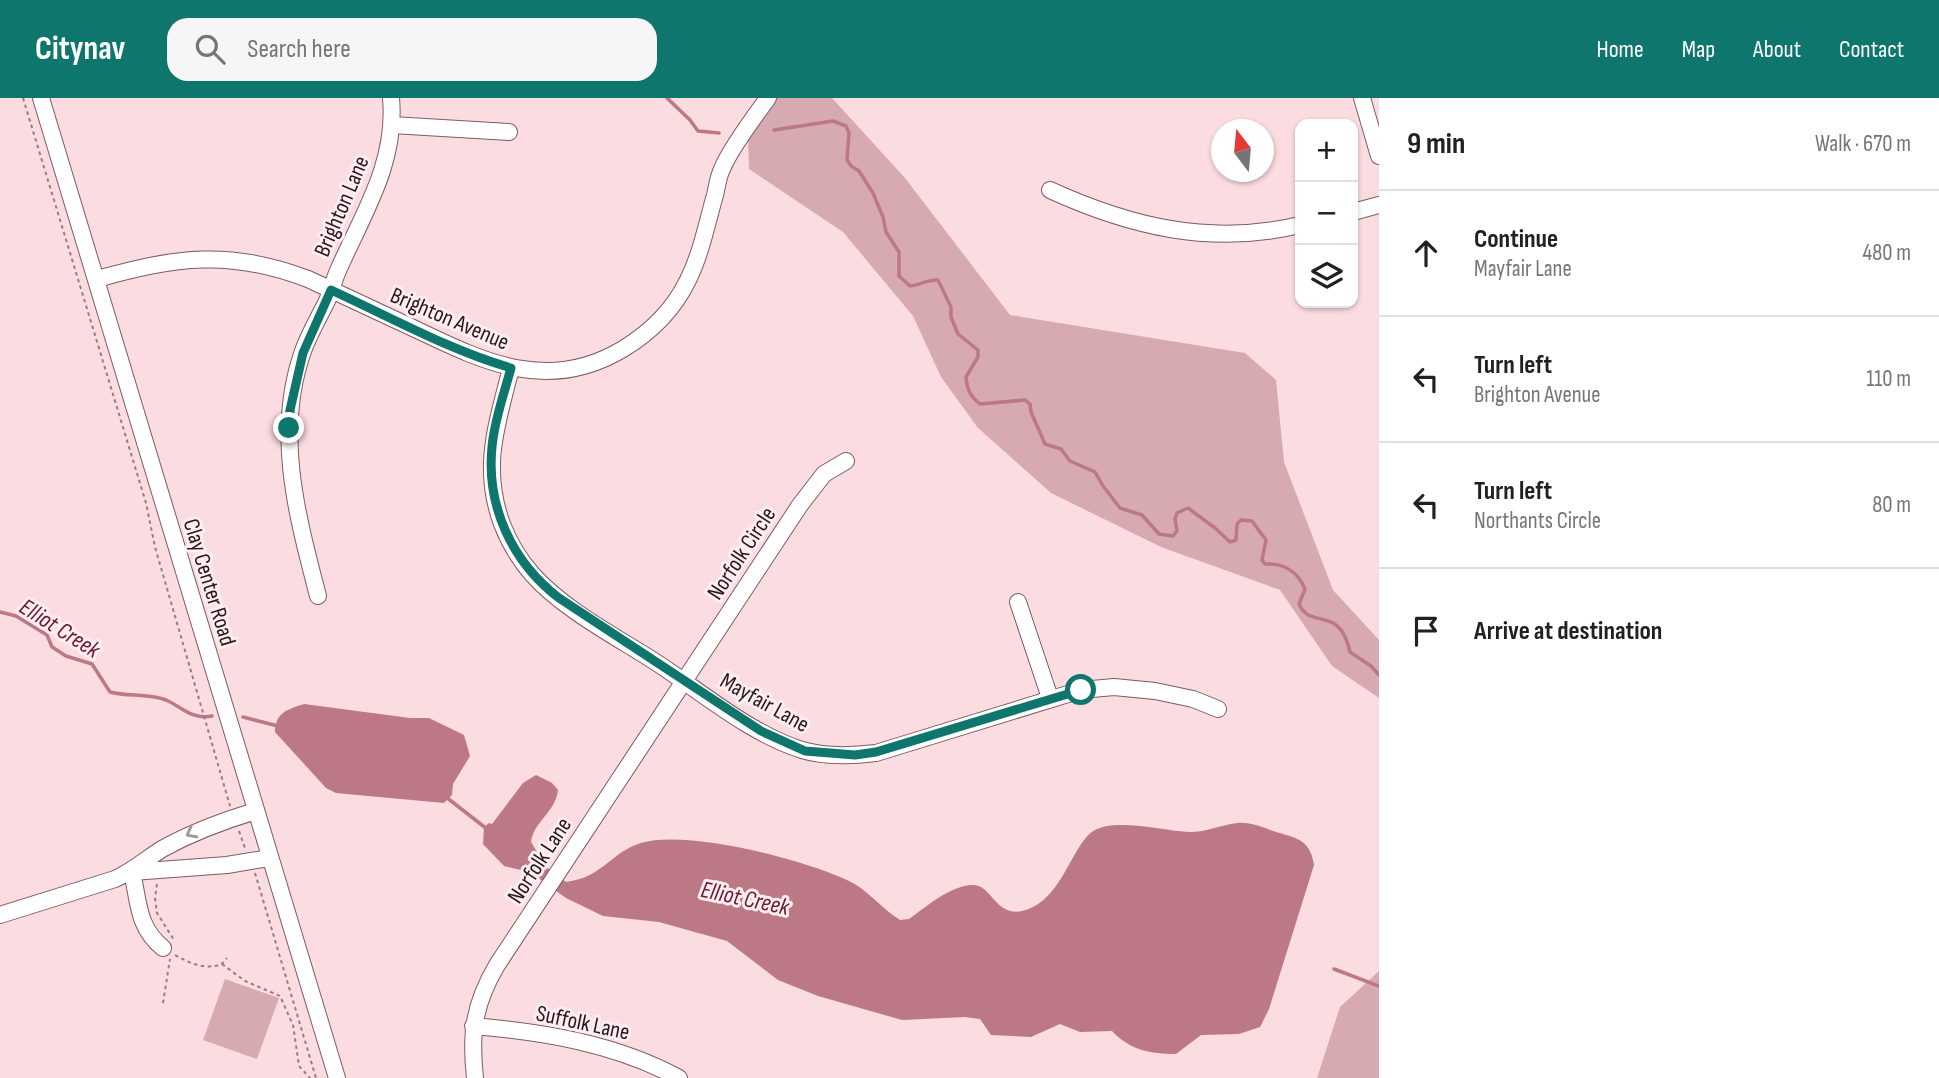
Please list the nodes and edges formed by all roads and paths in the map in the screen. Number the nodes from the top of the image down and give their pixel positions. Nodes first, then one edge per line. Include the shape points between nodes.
1 (23, 98) edge
2 (41, 98) edge
3 (391, 98) edge
4 (768, 98) edge
5 (1362, 98) edge
6 (393, 125) junction
7 (509, 132) dead end
8 (1379, 156) edge
9 (1050, 190) dead end
10 (1379, 205) edge
11 (1358, 211) edge
12 (1295, 226) edge
13 (97, 279) junction
14 (331, 290) junction
15 (511, 368) junction
16 (846, 461) dead end
17 (318, 596) dead end
18 (1018, 602) dead end
19 (684, 681) junction
20 (1050, 698) junction
21 (1218, 709) dead end
22 (256, 811) junction
23 (234, 817) junction
24 (269, 858) junction
25 (250, 862) junction
26 (132, 872) junction
27 (0, 915) edge
28 (163, 948) joint
29 (227, 958) dead end
30 (222, 964) junction
31 (473, 1026) junction
32 (310, 1078) edge
33 (316, 1078) edge
34 (337, 1078) edge
35 (475, 1078) edge
36 (679, 1078) edge

1 - 23 path via 146,503
2 - 13 street, Clay Center Road
3 - 6 street, Brighton Lane
4 - 15 street, Brighton Avenue via 722,169 688,281 658,323 638,340 591,363 547,371
5 - 8 street
6 - 7 street
6 - 14 street, Brighton Lane via 379,185
9 - 12 street via 1111,216 1170,230 1235,233
10 - 11 street
13 - 14 street, Brighton Avenue via 163,262 222,258 285,270
13 - 22 street, Clay Center Road
14 - 15 street, Brighton Avenue via 488,362
14 - 17 street, Brighton Lane via 303,353 289,428 293,491
15 - 19 street, Mayfair Lane via 492,444 491,485 517,553 555,596
16 - 19 street, Norfolk Circle via 819,480
18 - 20 street
19 - 20 street, Mayfair Lane via 784,743 830,755 876,752
19 - 31 street, Norfolk Lane via 487,982
20 - 21 street, Mayfair Lane via 1114,687 1193,699
22 - 23 street
22 - 24 street, Clay Center Road
23 - 25 path
23 -> 26 street via 184,837
24 - 25 street
24 - 34 street, Clay Center Road
25 - 26 street
25 - 33 path
26 - 27 street
26 - 28 street via 143,925
28 - 30 path via 195,965
29 - 30 path
30 - 32 path via 280,996 295,1033 299,1066
31 - 35 street, Norfolk Lane
31 - 36 street, Suffolk Lane via 605,1047

